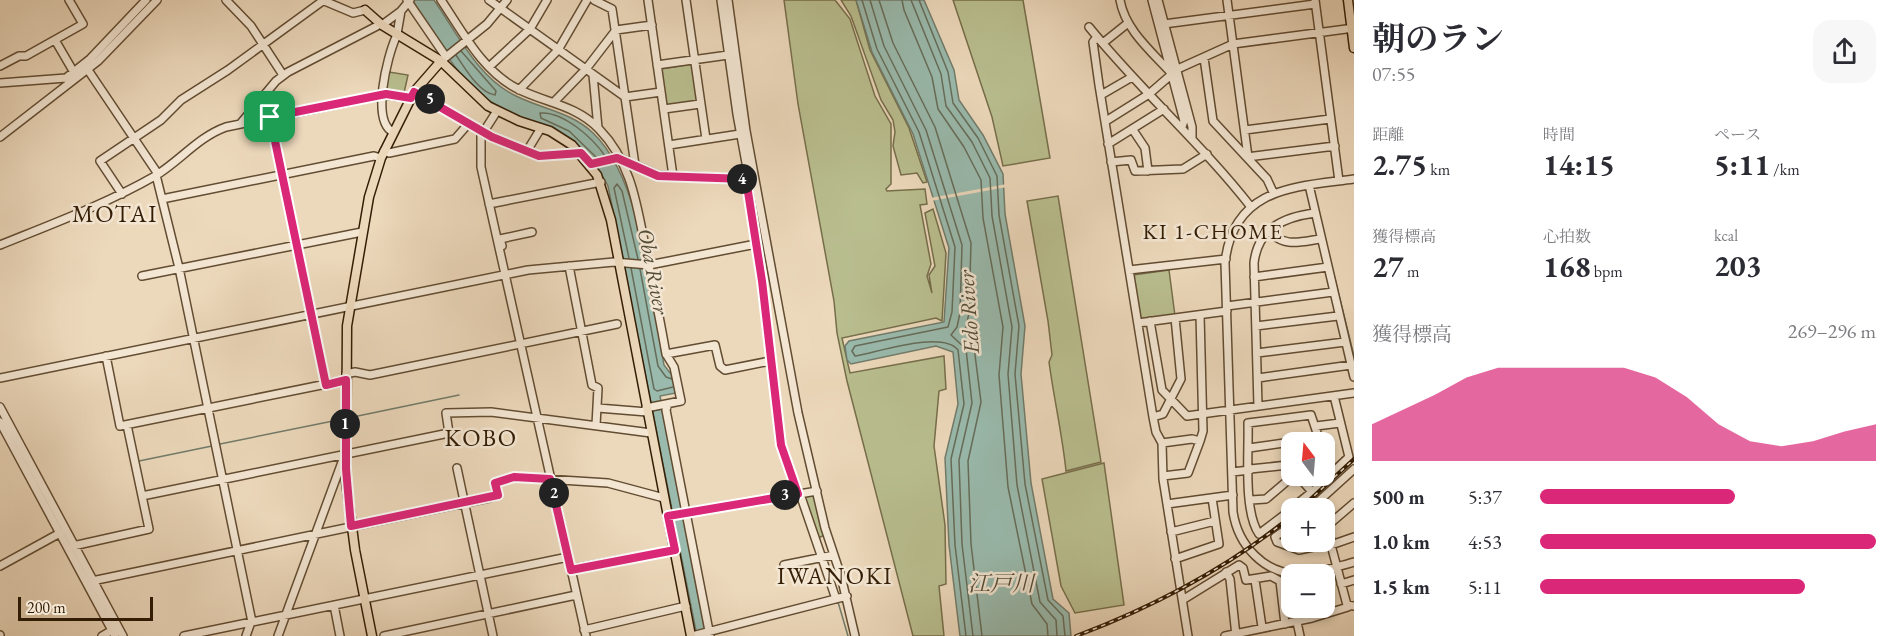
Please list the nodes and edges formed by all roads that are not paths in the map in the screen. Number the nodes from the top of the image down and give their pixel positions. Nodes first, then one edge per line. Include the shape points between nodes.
1 (69, 0) edge
2 (147, 0) edge
3 (157, 0) edge
4 (226, 0) edge
5 (323, 0) edge
6 (363, 0) edge
7 (408, 0) edge
8 (441, 0) edge
9 (489, 0) edge
10 (507, 0) edge
11 (547, 0) edge
12 (587, 0) edge
13 (594, 0) edge
14 (648, 0) edge
15 (686, 0) edge
16 (721, 0) edge
17 (728, 0) edge
18 (1120, 0) edge
19 (1152, 0) edge
20 (1158, 0) edge
21 (1227, 0) edge
22 (1348, 0) edge
23 (1315, 2) edge
24 (501, 8) junction
25 (366, 10) junction
26 (401, 10) junction
27 (1229, 15) junction
28 (1128, 23) junction
29 (1164, 24) junction
30 (380, 25) junction
31 (652, 25) junction
32 (129, 26) junction
33 (1089, 27) dead end
34 (1353, 28) edge
35 (530, 29) junction
36 (616, 30) junction
37 (1319, 33) junction
38 (396, 36) junction
39 (1097, 37) junction
40 (55, 40) junction
41 (467, 40) junction
42 (1103, 43) junction
43 (262, 44) junction
44 (1233, 44) junction
45 (1354, 48) edge
46 (558, 50) junction
47 (728, 55) junction
48 (445, 58) junction
49 (1204, 58) junction
50 (694, 59) junction
51 (657, 65) junction
52 (0, 66) edge
53 (489, 68) junction
54 (586, 69) junction
55 (88, 70) junction
56 (1173, 72) junction
57 (76, 75) junction
58 (283, 75) junction
59 (593, 75) junction
60 (1132, 77) junction
61 (0, 83) edge
62 (519, 90) junction
63 (661, 92) junction
64 (266, 93) junction
65 (1149, 94) junction
66 (382, 95) junction
67 (412, 95) junction
68 (1101, 95) junction
69 (625, 97) junction
70 (555, 101) junction
71 (700, 104) junction
72 (664, 109) junction
73 (1164, 109) junction
74 (497, 111) junction
75 (271, 117) junction
76 (1330, 119) junction
77 (1106, 121) junction
78 (241, 123) junction
79 (469, 123) junction
80 (1182, 127) junction
81 (542, 128) junction
82 (598, 128) junction
83 (1133, 130) junction
84 (1245, 130) junction
85 (393, 132) junction
86 (483, 133) junction
87 (740, 134) junction
88 (0, 137) edge
89 (1192, 137) junction
90 (134, 138) junction
91 (706, 139) junction
92 (669, 144) junction
93 (1108, 144) junction
94 (1335, 146) junction
95 (527, 151) junction
96 (581, 153) junction
97 (1207, 154) junction
98 (383, 155) junction
99 (1248, 157) junction
100 (619, 158) junction
101 (1111, 162) junction
102 (592, 164) junction
103 (634, 165) junction
104 (1148, 171) junction
105 (157, 175) junction
106 (283, 175) junction
107 (673, 176) junction
108 (750, 179) junction
109 (1354, 179) edge
110 (1339, 181) junction
111 (601, 182) junction
112 (1309, 184) junction
113 (1273, 192) junction
114 (122, 194) junction
115 (162, 199) junction
116 (489, 204) junction
117 (1251, 207) junction
118 (1315, 213) junction
119 (1269, 230) junction
120 (362, 232) junction
121 (532, 232) dead end
122 (766, 238) junction
123 (1320, 239) junction
124 (755, 242) junction
125 (297, 244) junction
126 (0, 245) edge
127 (500, 247) junction
128 (1226, 259) junction
129 (621, 262) junction
130 (648, 265) junction
131 (568, 266) junction
132 (1328, 267) junction
133 (179, 268) junction
134 (1129, 270) junction
135 (506, 274) junction
136 (142, 276) dead end
137 (1254, 277) junction
138 (1333, 292) junction
139 (777, 300) junction
140 (764, 302) junction
141 (1255, 303) junction
142 (350, 306) junction
143 (1227, 309) junction
144 (311, 314) junction
145 (1200, 315) junction
146 (1338, 316) junction
147 (1175, 318) junction
148 (1150, 321) junction
149 (1138, 323) junction
150 (617, 324) dead end
151 (1256, 326) junction
152 (581, 331) junction
153 (194, 338) junction
154 (1345, 342) junction
155 (520, 345) junction
156 (1257, 353) junction
157 (666, 354) junction
158 (105, 356) junction
159 (770, 361) junction
160 (1351, 365) junction
161 (346, 377) junction
162 (1354, 377) edge
163 (0, 378) edge
164 (1258, 378) junction
165 (326, 385) junction
166 (1354, 393) edge
167 (1334, 396) junction
168 (1171, 399) junction
169 (1278, 403) junction
170 (666, 404) junction
171 (1258, 406) junction
172 (0, 407) edge
173 (208, 408) junction
174 (598, 408) junction
175 (648, 409) junction
176 (1230, 410) junction
177 (1203, 413) junction
178 (536, 417) junction
179 (1153, 417) junction
180 (1280, 419) junction
181 (0, 422) edge
182 (1340, 423) junction
183 (127, 425) junction
184 (596, 425) junction
185 (1316, 426) junction
186 (1317, 432) edge
187 (651, 433) junction
188 (1200, 441) junction
189 (1162, 443) junction
190 (1281, 444) edge
191 (1249, 448) junction
192 (345, 454) junction
193 (1281, 466) edge
194 (457, 468) dead end
195 (1354, 469) edge
196 (1250, 470) junction
197 (1232, 472) junction
198 (1163, 476) junction
199 (550, 479) junction
200 (223, 480) junction
201 (1282, 486) edge
202 (1306, 486) edge
203 (817, 491) junction
204 (1312, 492) junction
205 (799, 494) junction
206 (1233, 495) junction
207 (142, 496) junction
208 (664, 498) junction
209 (1212, 498) junction
210 (1305, 498) edge
211 (1322, 498) edge
212 (1251, 500) junction
213 (464, 503) junction
214 (1354, 503) edge
215 (1167, 504) junction
216 (686, 512) junction
217 (669, 515) junction
218 (1281, 517) edge
219 (1335, 520) edge
220 (1215, 521) junction
221 (351, 526) junction
222 (1171, 532) junction
223 (60, 533) junction
224 (1281, 533) edge
225 (316, 534) junction
226 (828, 537) junction
227 (1354, 537) edge
228 (815, 540) junction
229 (1335, 542) edge
230 (1281, 543) edge
231 (73, 546) junction
232 (238, 550) junction
233 (675, 550) junction
234 (1334, 552) edge
235 (834, 555) junction
236 (568, 557) junction
237 (821, 558) junction
238 (1176, 559) junction
239 (1354, 562) edge
240 (784, 565) dead end
241 (0, 566) edge
242 (1336, 567) junction
243 (571, 570) junction
244 (1281, 570) edge
245 (1226, 572) junction
246 (479, 575) junction
247 (1255, 580) junction
248 (1354, 580) edge
249 (92, 581) junction
250 (1341, 584) junction
251 (576, 595) junction
252 (847, 596) junction
253 (364, 598) junction
254 (836, 599) junction
255 (1184, 599) junction
256 (334, 605) junction
257 (686, 606) junction
258 (1351, 607) edge
259 (1335, 612) edge
260 (488, 614) junction
261 (286, 615) junction
262 (1312, 618) edge
263 (252, 622) junction
264 (1297, 622) junction
265 (1285, 624) junction
266 (1262, 627) junction
267 (115, 631) edge
268 (585, 633) edge
269 (709, 634) edge
270 (1236, 634) edge
271 (102, 636) edge
272 (123, 636) edge
273 (184, 636) edge
274 (246, 636) edge
275 (278, 636) edge
276 (340, 636) edge
277 (372, 636) edge
278 (384, 636) edge
279 (493, 636) edge
280 (693, 636) edge
281 (855, 636) edge
282 (1188, 636) edge
283 (1225, 636) edge
284 (1300, 636) edge

1 - 40 street via 83,24
2 - 32 street
3 - 32 street
4 - 43 street via 252,26
5 - 25 street via 353,13
5 - 43 street
6 - 25 main road
7 - 26 street
7 - 48 street
8 - 41 street
9 - 24 street
10 - 24 street
11 - 35 street
12 - 46 street
13 - 36 street via 612,9
14 - 31 street
15 - 50 street
16 - 47 street
17 - 108 street
18 - 28 street
19 - 56 street
20 - 29 street
21 - 27 street
22 - 34 main road
23 - 27 street
23 - 37 street
24 - 35 street
24 - 41 street
25 - 30 main road via 368,17
26 - 30 street
26 - 38 street
27 - 29 street
27 - 44 street
28 - 42 street
28 - 56 street
29 - 56 street
30 - 38 main road
30 - 58 street
31 - 36 street
31 - 51 street
32 - 55 street
32 - 57 street
33 - 39 street
34 - 37 street
34 - 45 main road
35 - 46 street
35 - 53 street
36 - 54 street
36 - 69 street
37 - 44 street
37 - 76 street
38 - 48 main road
38 - 66 street
39 - 42 street
39 - 68 street via 1093,42
40 - 52 street
40 - 57 street
41 - 48 street
41 - 53 street
42 - 60 street
43 - 58 street
43 - 90 street
44 - 49 street
44 - 84 street
46 - 54 street
46 - 62 street
47 - 50 street
47 - 87 street
48 - 67 main road
48 - 74 main road via 476,96
49 - 56 street
49 - 99 street via 1213,121
50 - 51 street
50 - 71 street
51 - 63 street
53 - 62 street
54 - 59 street
54 - 70 street
55 - 57 street
55 - 90 street
56 - 65 street
56 - 80 street
56 - 89 street
57 - 61 street
57 - 88 street
58 - 64 street
59 - 69 street
59 - 82 street
60 - 65 street
60 - 68 street
62 - 70 street
63 - 69 street
63 - 72 street
64 - 75 street
64 - 78 street
65 - 73 street
65 - 77 street
66 - 67 street
66 - 75 street
66 - 85 street via 382,120 385,128
67 - 79 street
67 - 85 main road
68 - 77 street
69 - 103 street
70 - 82 street
71 - 72 street
71 - 91 street
72 - 92 street
73 - 80 street
73 - 83 street
74 - 81 main road
74 - 86 street
75 - 78 street
75 - 106 street
76 - 84 street
76 - 94 street
77 - 93 street
78 - 105 street via 211,133
79 - 86 street
79 - 98 street via 455,139
80 - 89 street
81 - 95 street
81 - 96 main road
82 - 100 street
83 - 93 street
83 - 104 street via 1145,148
84 - 99 street
85 - 98 main road
86 - 95 street
86 - 116 street via 479,157
87 - 91 street
87 - 108 street
89 - 97 street
90 - 105 street
90 - 114 street via 100,161
91 - 92 street
92 - 107 street
93 - 101 street
94 - 99 street
94 - 110 street
95 - 96 street via 543,157
96 - 102 main road
97 - 104 street via 1183,169
97 - 117 street
98 - 106 street
98 - 120 main road
99 - 113 street
100 - 102 street
100 - 103 street
100 - 130 street via 635,196
101 - 104 street via 1128,159 1135,171
101 - 134 street
102 - 111 main road
103 - 107 street via 658,176
105 - 114 street
105 - 115 street
106 - 115 street
106 - 125 street
107 - 108 street
108 - 122 street
108 - 124 street
109 - 110 street
110 - 112 street
111 - 116 street
111 - 129 main road
112 - 113 street
112 - 118 street
113 - 117 street
114 - 126 street
115 - 133 street
116 - 127 street
117 - 128 street via 1233,233
118 - 119 street via 1287,218
118 - 123 street
119 - 123 street via 1290,244
119 - 137 street via 1256,251
120 - 125 street
120 - 142 main road
121 - 127 street via 500,239
122 - 124 street
122 - 139 street
123 - 132 street
124 - 130 street
124 - 140 street
125 - 133 street
125 - 144 street
127 - 135 street
128 - 134 street
128 - 143 street
129 - 130 street
129 - 131 street
129 - 175 main road
130 - 157 street
131 - 135 street
131 - 152 street
132 - 137 street
132 - 138 street
133 - 136 street
133 - 153 street
134 - 149 street
135 - 142 street
135 - 155 street
137 - 141 street
138 - 141 street
138 - 146 street
139 - 140 street
139 - 203 street
140 - 159 street
141 - 143 street
141 - 151 street
142 - 144 street
142 - 161 main road
143 - 145 street
143 - 176 street
144 - 153 street
144 - 165 street
145 - 147 street
145 - 177 street
146 - 151 street
146 - 154 street
147 - 148 street
147 - 168 street via 1181,379
148 - 149 street
148 - 168 street via 1162,390
149 - 179 street
150 - 152 street
151 - 156 street
152 - 155 street
152 - 174 street via 592,385 598,388
153 - 158 street
153 - 173 street
154 - 156 street
154 - 160 street
155 - 161 street via 370,375 355,372
155 - 178 street
156 - 164 street
157 - 159 street via 715,345 720,366 725,370
157 - 170 street via 674,367 681,401
158 - 163 street
158 - 183 street via 120,426
159 - 205 street via 781,445
160 - 162 street
160 - 164 street
161 - 165 street
161 - 192 main road
164 - 171 street
165 - 173 street
166 - 167 street
167 - 169 street
167 - 182 street
168 - 177 street via 1187,416
168 - 179 street via 1163,414
169 - 171 street
169 - 180 street
170 - 175 street
170 - 216 street
171 - 176 street
172 - 231 street
173 - 183 street
173 - 200 street
174 - 175 street
174 - 184 street
175 - 187 main road
176 - 177 street
176 - 197 street
177 - 188 street
178 - 184 street
178 - 192 street via 446,413 449,433
178 - 199 street
179 - 189 street
180 - 185 street via 1311,415
180 - 191 street via 1248,423
181 - 223 street
182 - 185 street
182 - 204 street via 1349,457
183 - 207 street
184 - 187 street
185 - 186 street
187 - 208 main road
188 - 189 street
188 - 198 street via 1188,473
189 - 198 street
190 - 191 street
191 - 196 street
192 - 200 street
192 - 221 main road
192 - 225 street
193 - 196 street
194 - 213 street
195 - 211 street
196 - 197 street
196 - 212 street
197 - 206 street
198 - 215 street
199 - 208 street via 608,483
199 - 213 street via 509,478 495,483 498,495
199 - 236 street
200 - 207 street
200 - 232 street
201 - 212 street via 1266,499
202 - 204 street
203 - 205 street
203 - 226 street
204 - 210 street
205 - 216 street
205 - 228 street
206 - 209 street
206 - 244 street via 1235,522 1247,547
207 - 231 street via 149,529
208 - 217 main road
209 - 215 street
209 - 220 street
212 - 218 street via 1251,517 1259,534
213 - 221 street
213 - 246 street
214 - 219 street
215 - 222 street
216 - 217 street
216 - 269 street
217 - 233 main road
220 - 222 street
220 - 238 street via 1219,544
221 - 225 street
221 - 253 main road
222 - 238 street
223 - 241 street
223 - 267 street
224 - 230 street via 1275,537
225 - 232 street
225 - 261 street
226 - 228 street
226 - 235 street
227 - 229 street
228 - 237 street
231 - 249 street
232 - 249 street
232 - 263 street
233 - 243 street
233 - 257 main road
234 - 242 street
235 - 237 street
235 - 252 street
236 - 243 street
236 - 246 street
237 - 240 street
237 - 254 street
238 - 255 street
239 - 242 street
242 - 250 street
243 - 251 street
245 - 247 street via 1239,565 1246,580
245 - 255 street
245 - 270 street
246 - 253 street
246 - 260 street
247 - 265 street via 1271,576 1280,580
247 - 266 street
248 - 250 street
249 - 267 street
250 - 258 street
251 - 260 street
251 - 268 street
252 - 254 street
252 - 281 street
253 - 256 street
253 - 277 main road
254 - 269 street
255 - 282 street
256 - 261 street
256 - 276 street
257 - 268 street
257 - 280 main road
258 - 259 street
260 - 278 street
260 - 279 street
261 - 263 street
261 - 275 street
262 - 264 street
263 - 273 street
263 - 274 street
264 - 265 street
264 - 284 street
265 - 266 street
266 - 270 street
267 - 271 street
267 - 272 street
269 - 280 street
270 - 283 street

